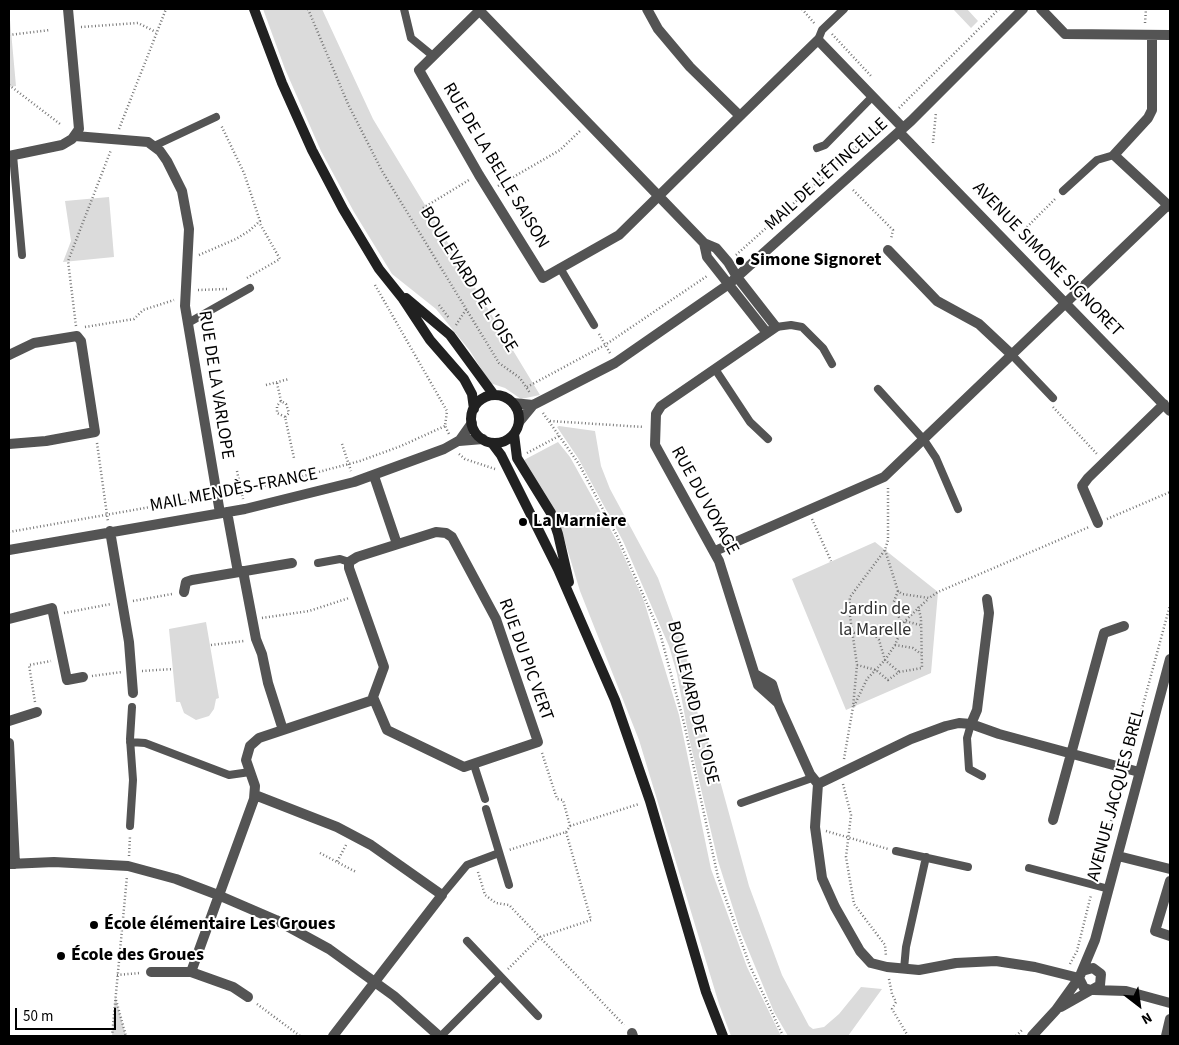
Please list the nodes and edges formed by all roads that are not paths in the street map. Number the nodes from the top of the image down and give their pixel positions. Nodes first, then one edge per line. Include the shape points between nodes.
1 (68, 9) edge
2 (254, 9) edge
3 (404, 9) edge
4 (647, 9) edge
5 (844, 9) edge
6 (1024, 9) edge
7 (1041, 9) edge
8 (480, 10) edge
9 (1152, 35) junction
10 (1170, 36) edge
11 (818, 40) junction
12 (433, 56) junction
13 (872, 97) junction
14 (740, 116) junction
15 (216, 117) road end
16 (901, 130) junction
17 (75, 136) junction
18 (154, 146) junction
19 (817, 148) dead end
20 (11, 155) edge
21 (1114, 155) junction
22 (1063, 191) road end
23 (659, 196) junction
24 (1169, 206) edge
25 (704, 243) junction
26 (888, 250) road end
27 (22, 255) dead end
28 (560, 268) junction
29 (733, 281) junction
30 (390, 284) junction
31 (250, 288) dead end
32 (1066, 301) junction
33 (188, 323) junction
34 (594, 325) road end
35 (771, 330) junction
36 (1012, 354) junction
37 (9, 355) edge
38 (832, 364) dead end
39 (715, 369) junction
40 (878, 389) dead end
41 (494, 395) junction
42 (1053, 398) road end
43 (513, 403) junction
44 (535, 404) junction
45 (1167, 408) edge
46 (474, 409) junction
47 (519, 422) junction
48 (472, 423) junction
49 (514, 434) junction
50 (768, 439) dead end
51 (924, 440) junction
52 (487, 441) junction
53 (455, 443) junction
54 (9, 444) edge
55 (374, 476) junction
56 (958, 509) dead end
57 (223, 513) junction
58 (1098, 523) road end
59 (109, 528) junction
60 (397, 544) junction
61 (9, 550) edge
62 (715, 551) junction
63 (349, 562) junction
64 (292, 563) dead end
65 (318, 563) dead end
66 (240, 572) junction
67 (184, 592) dead end
68 (987, 599) dead end
69 (574, 603) junction
70 (9, 619) edge
71 (1124, 626) dead end
72 (1170, 659) edge
73 (83, 677) dead end
74 (1167, 683) edge
75 (133, 693) dead end
76 (374, 700) junction
77 (132, 707) dead end
78 (37, 712) road end
79 (9, 721) edge
80 (971, 724) junction
81 (283, 730) junction
82 (130, 742) junction
83 (9, 743) edge
84 (1070, 755) junction
85 (474, 765) junction
86 (250, 772) junction
87 (1140, 772) junction
88 (982, 776) dead end
89 (815, 781) junction
90 (255, 795) junction
91 (485, 800) dead end
92 (741, 803) dead end
93 (486, 809) dead end
94 (1053, 820) dead end
95 (130, 826) road end
96 (896, 851) road end
97 (499, 853) junction
98 (1118, 856) junction
99 (926, 858) junction
100 (12, 864) edge
101 (968, 867) dead end
102 (1029, 868) dead end
103 (1170, 869) edge
104 (1170, 881) edge
105 (509, 885) dead end
106 (1109, 889) junction
107 (218, 895) junction
108 (442, 895) junction
109 (1170, 936) edge
110 (1094, 940) junction
111 (466, 941) dead end
112 (904, 968) junction
113 (151, 972) road end
114 (190, 972) junction
115 (1100, 973) junction
116 (1081, 975) junction
117 (500, 977) junction
118 (375, 980) junction
119 (1092, 990) junction
120 (1126, 991) junction
121 (248, 997) road end
122 (1170, 1003) edge
123 (1056, 1010) junction
124 (538, 1016) dead end
125 (1170, 1019) edge
126 (334, 1036) edge
127 (440, 1036) edge
128 (723, 1036) edge
129 (1032, 1036) edge
130 (1166, 1036) edge

1 - 17 street via 79,121
2 - 30 main road via 312,150
3 - 12 lane via 411,38
4 - 14 street via 658,29 690,67
5 - 11 lane via 822,30
6 - 16 street, MAIL DE L'ÉTINCELLE
7 - 9 street via 1065,34
8 - 12 street, RUE DE LA BELLE SAISON
8 - 23 street, RUE DE LA BELLE SAISON
9 - 10 street
9 - 21 street via 1152,110
11 - 13 street, AVENUE SIMONE SIGNORET
11 - 14 street, RUE DE LA BELLE SAISON
12 - 28 street, RUE DE LA BELLE SAISON via 420,70 479,175 543,278
13 - 16 street, AVENUE SIMONE SIGNORET
13 - 19 lane via 825,145
14 - 23 street, RUE DE LA BELLE SAISON
15 - 18 lane
16 - 29 street, MAIL DE L'ÉTINCELLE
16 - 32 street, AVENUE SIMONE SIGNORET
17 - 18 street via 148,142
17 - 20 street via 62,145
18 - 33 street, RUE DE LA VARLOPE via 176,175 182,190 189,229 185,294
20 - 27 lane
21 - 22 lane via 1096,160
21 - 24 street
23 - 25 street, RUE DE LA BELLE SAISON
23 - 28 street, RUE DE LA BELLE SAISON via 619,235
24 - 32 street
25 - 29 street, RUE DE LA BELLE SAISON via 707,257
25 - 29 street, RUE DE LA BELLE SAISON via 716,248 728,262
26 - 36 street via 937,302 979,324
28 - 34 lane
29 - 35 street
29 - 44 street, MAIL DE L'ÉTINCELLE via 615,363
30 - 41 main road via 450,335
30 - 46 main road via 430,340 464,379 472,394
31 - 33 lane
32 - 36 street
32 - 45 street, AVENUE SIMONE SIGNORET
33 - 57 street, RUE DE LA VARLOPE via 217,495
35 - 38 lane via 791,325 802,327 823,348
35 - 39 street, RUE DU VOYAGE
36 - 42 lane
36 - 51 street
37 - 54 street via 34,343 77,336 81,340 95,432
39 - 50 lane via 750,422
39 - 62 street, RUE DU VOYAGE via 661,406 656,414 655,445
40 - 51 lane
41 - 43 main road
41 - 46 main road via 480,401
43 - 44 street
43 - 47 main road
44 - 47 street, MAIL DE L'ÉTINCELLE
45 - 58 street via 1082,486
46 - 48 main road
47 - 49 main road
48 - 52 main road via 476,433
48 - 53 street, MAIL MENDÈS-FRANCE
49 - 52 main road via 502,442
49 - 69 main road via 517,458 554,524
51 - 56 lane via 936,458
51 - 62 street via 884,478
52 - 53 street, MAIL MENDÈS-FRANCE
52 - 69 main road via 501,455
53 - 55 street, MAIL MENDÈS-FRANCE
55 - 57 street, MAIL MENDÈS-FRANCE
55 - 60 street
57 - 59 street, MAIL MENDÈS-FRANCE
57 - 66 street, RUE DE LA VARLOPE
59 - 61 street, MAIL MENDÈS-FRANCE
59 - 75 street via 129,642
60 - 63 street, RUE DU PIC VERT
60 - 85 street, RUE DU PIC VERT via 436,532 452,537 496,620 538,742
62 - 89 street, RUE DU VOYAGE via 761,690 778,703
63 - 65 lane
63 - 76 street via 384,667 373,693
64 - 66 street
66 - 67 street via 189,581
66 - 81 street, RUE DE LA VARLOPE
68 - 80 street via 989,613 977,710
69 - 128 main road via 619,709
70 - 73 street via 52,608 67,680
71 - 84 street via 1104,632
72 - 74 street, AVENUE JACQUES BREL
74 - 87 street, AVENUE JACQUES BREL
76 - 81 street
76 - 85 street, RUE DU PIC VERT via 390,732 455,764 464,767
77 - 82 lane
78 - 79 street
80 - 84 street
80 - 88 lane via 967,738 969,769
80 - 89 street via 959,722 946,726
81 - 86 street via 254,740 246,757
82 - 86 lane via 145,743 228,775
82 - 95 lane via 133,767
83 - 100 street
84 - 87 street
84 - 94 street
85 - 91 lane
86 - 90 street
87 - 98 street, AVENUE JACQUES BREL
89 - 92 lane
89 - 112 street, RUE DU VOYAGE via 815,827 822,878 835,907 860,952 871,963
90 - 107 street
90 - 108 street via 352,835
93 - 97 lane
96 - 99 lane
97 - 105 lane
97 - 108 lane via 475,861 461,871
98 - 103 street
98 - 106 street, AVENUE JACQUES BREL
99 - 101 lane
99 - 112 lane
100 - 107 street via 128,866
102 - 106 lane
104 - 109 street via 1155,931
106 - 110 street, AVENUE JACQUES BREL
107 - 114 street
107 - 118 street via 298,931
108 - 118 street
110 - 115 street, AVENUE JACQUES BREL
110 - 116 street, AVENUE JACQUES BREL
111 - 117 lane
112 - 116 street, RUE DU VOYAGE via 919,970 956,963 996,961
113 - 114 street
114 - 121 street via 233,987
115 - 116 street via 1092,968
115 - 119 street via 1100,985
115 - 120 street
116 - 119 street via 1084,988
116 - 123 street, AVENUE JACQUES BREL
117 - 124 lane
117 - 127 lane
118 - 126 street
118 - 127 street
119 - 120 street
119 - 123 street, AVENUE JACQUES BREL
120 - 122 street
123 - 129 street, AVENUE JACQUES BREL
125 - 130 street

